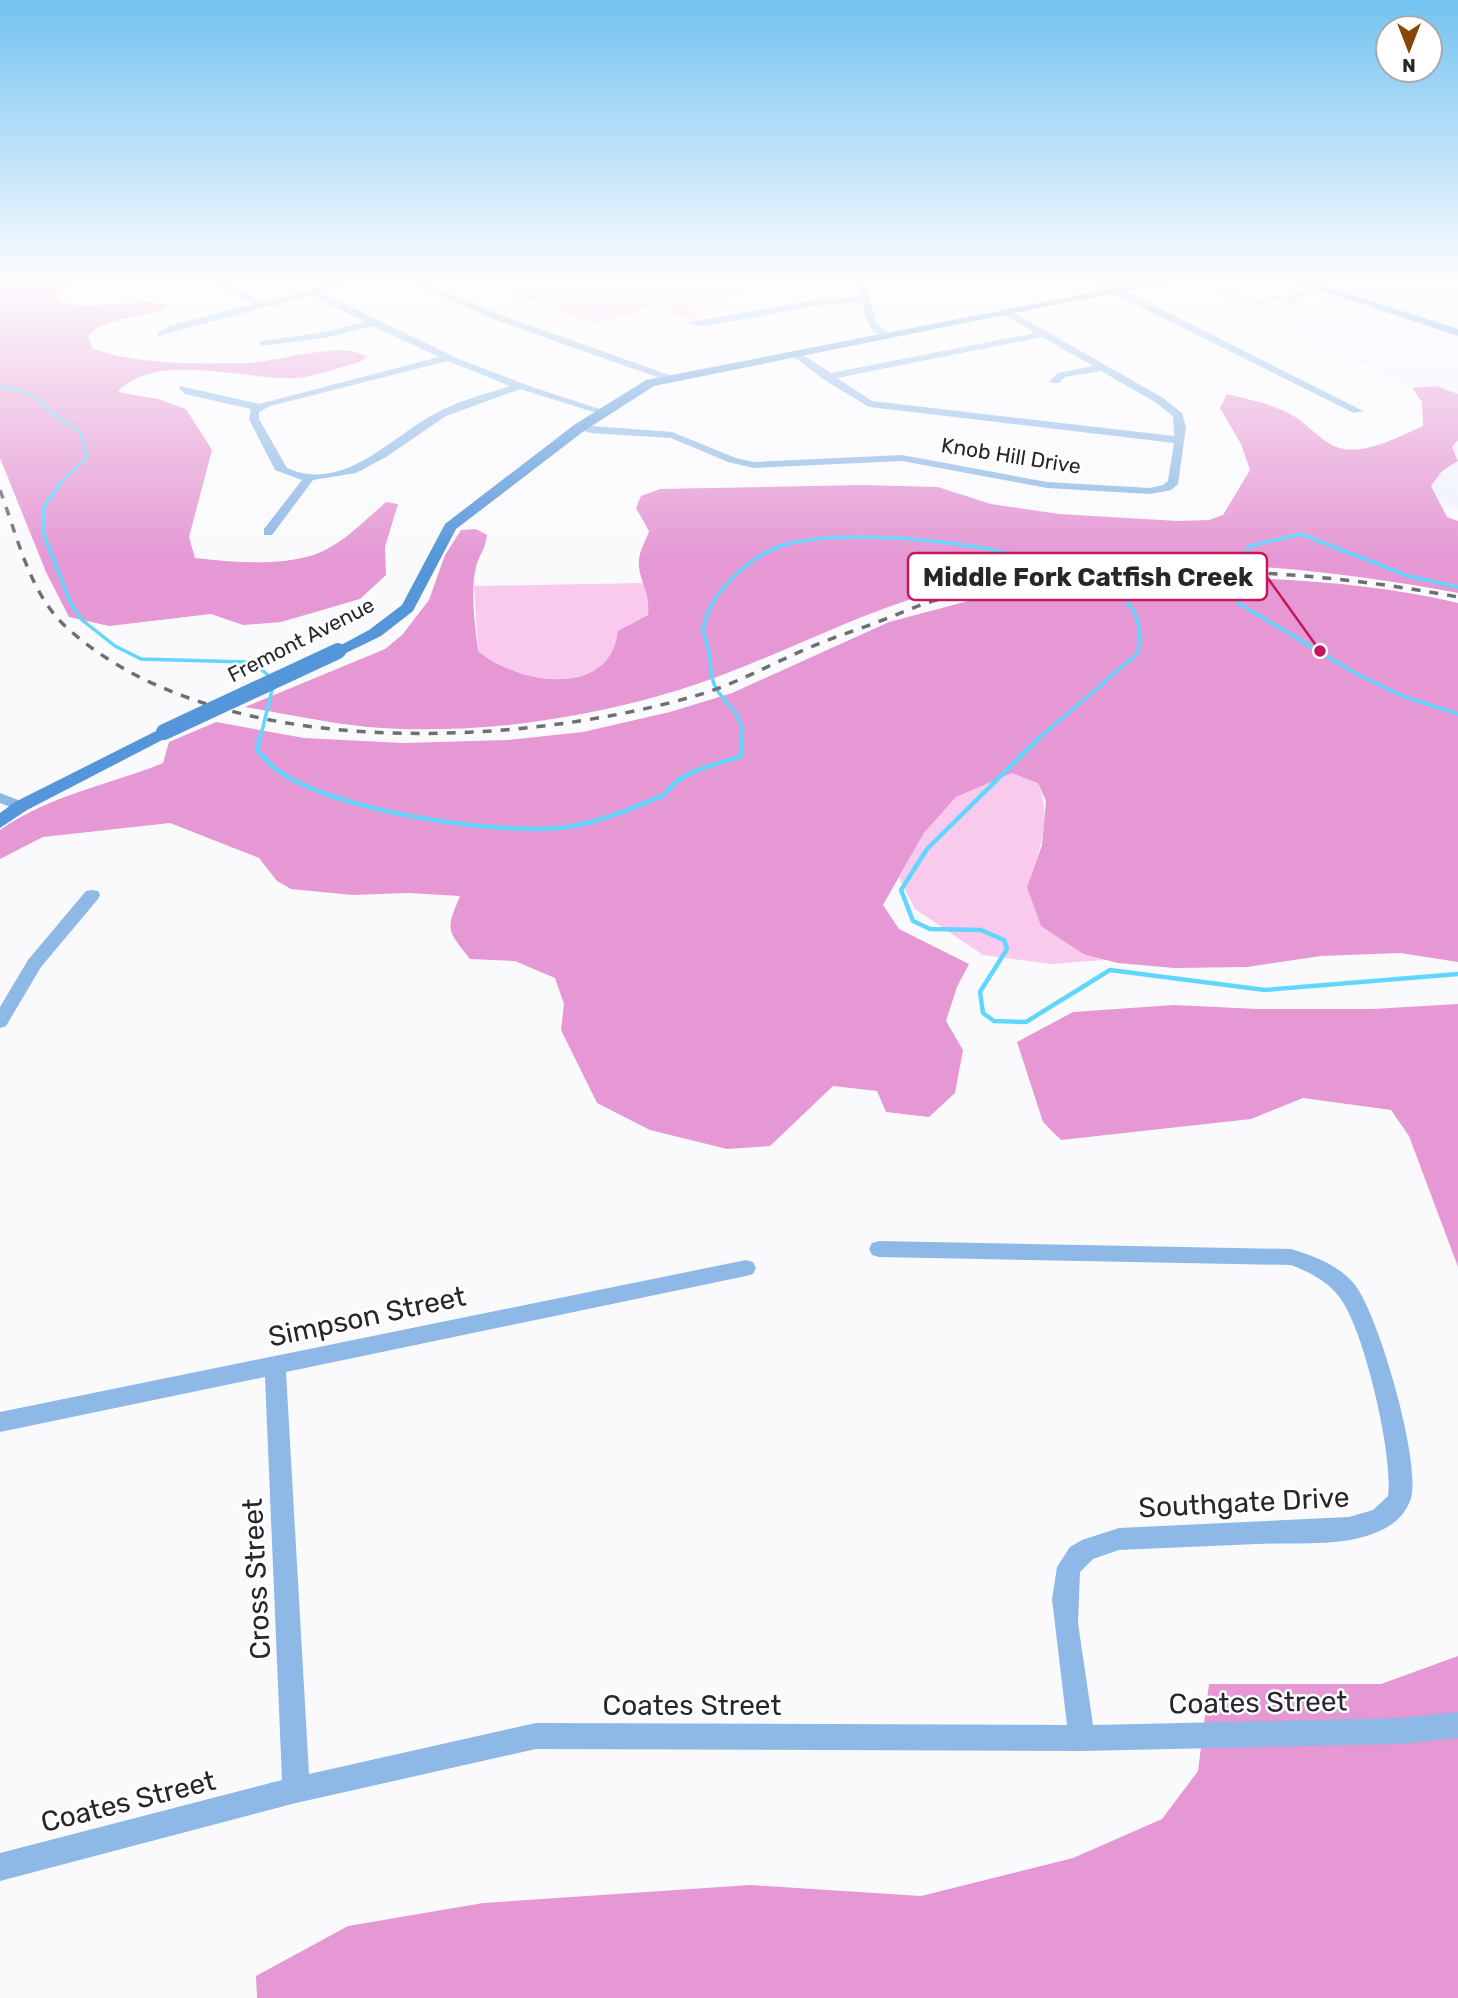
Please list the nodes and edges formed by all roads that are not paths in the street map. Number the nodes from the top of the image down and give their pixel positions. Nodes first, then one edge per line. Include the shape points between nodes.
1 (389, 373) edge
2 (490, 373) edge
3 (661, 373) edge
4 (691, 373) edge
5 (822, 373) edge
6 (846, 373) edge
7 (1072, 373) edge
8 (1110, 373) edge
9 (1283, 373) edge
10 (672, 377) junction
11 (827, 377) junction
12 (1055, 381) dead end
13 (523, 385) junction
14 (184, 388) dead end
15 (258, 407) junction
16 (1358, 411) dead end
17 (604, 412) junction
18 (681, 422) dead end
19 (579, 428) junction
20 (672, 435) junction
21 (1180, 440) junction
22 (310, 477) junction
23 (268, 532) dead end
24 (0, 798) edge
25 (21, 806) junction
26 (0, 822) edge
27 (92, 895) dead end
28 (0, 1022) edge
29 (879, 1249) dead end
30 (746, 1268) dead end
31 (275, 1365) junction
32 (0, 1422) edge
33 (1458, 1725) edge
34 (1082, 1738) junction
35 (296, 1790) junction
36 (0, 1867) edge

1 - 15 street
2 - 13 street
3 - 10 street
4 - 10 main road, Fremont Avenue
5 - 11 street
6 - 11 street
7 - 12 street
8 - 21 street, Knob Hill Drive via 1178,415
9 - 16 street
10 - 17 main road, Fremont Avenue via 642,387
11 - 21 street via 869,404
13 - 17 street
13 - 22 street via 442,414 360,470
14 - 15 street
15 - 22 street via 254,419 276,464 290,474
17 - 19 main road, Fremont Avenue
18 - 20 street
19 - 20 street, Knob Hill Drive
19 - 25 main road, Fremont Avenue, bridge via 450,527 408,608 375,633 164,732
20 - 21 street, Knob Hill Drive via 734,463 902,458 1047,485 1150,491 1174,482
22 - 23 street
24 - 25 street
25 - 26 main road, Fremont Avenue
27 - 28 street via 34,964
29 - 34 street, Southgate Drive via 1291,1256 1332,1276 1351,1294 1364,1319 1401,1465 1401,1496 1389,1514 1372,1524 1340,1529 1119,1539 1084,1550 1068,1568 1063,1593
30 - 31 street, Simpson Street
31 - 32 street, Simpson Street
31 - 35 street, Cross Street
33 - 34 street, Coates Street via 1399,1731
34 - 35 street, Coates Street via 536,1736
35 - 36 street, Coates Street

